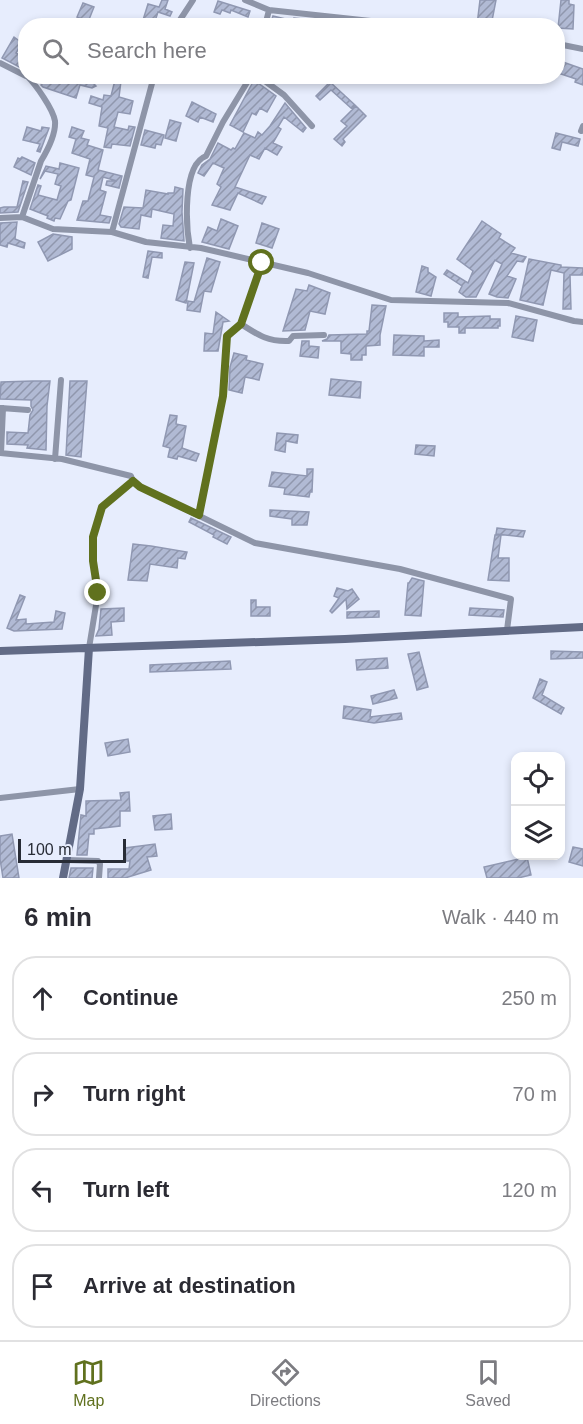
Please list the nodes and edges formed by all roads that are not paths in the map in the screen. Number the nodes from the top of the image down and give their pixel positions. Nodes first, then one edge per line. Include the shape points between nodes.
1 (193, 0) edge
2 (245, 0) edge
3 (269, 10) junction
4 (181, 18) edge
5 (267, 18) edge
6 (343, 18) edge
7 (565, 45) edge
8 (583, 49) edge
9 (0, 63) edge
10 (18, 72) edge
11 (33, 84) edge
12 (152, 84) edge
13 (246, 84) edge
14 (269, 84) edge
15 (312, 126) dead end
16 (21, 217) junction
17 (0, 218) edge
18 (112, 232) junction
19 (190, 248) junction
20 (262, 263) junction
21 (583, 322) edge
22 (241, 324) junction
23 (324, 334) dead end
24 (61, 380) dead end
25 (2, 408) edge
26 (28, 410) dead end
27 (1, 453) edge
28 (55, 459) junction
29 (133, 481) junction
30 (199, 515) junction
31 (583, 627) edge
32 (507, 630) junction
33 (89, 648) junction
34 (0, 651) edge
35 (80, 789) junction
36 (0, 798) edge
37 (67, 860) junction
38 (63, 878) edge
39 (99, 878) edge

1 - 4 street
2 - 3 street
3 - 5 street
3 - 6 street
7 - 8 street
9 - 10 street
11 - 16 street via 55,120
12 - 18 street
13 - 19 street via 192,174 186,215
14 - 15 street
16 - 17 street
16 - 18 street via 53,229
18 - 19 street
19 - 20 street
20 - 21 street via 308,273 391,300 508,303
20 - 22 street
22 - 23 street via 264,339 285,342 293,336
22 - 30 street via 227,336 223,396
24 - 28 street
25 - 26 street
25 - 27 street
27 - 28 street
28 - 29 street via 131,476
29 - 30 street
29 - 33 street via 102,507 93,537 98,593
30 - 32 street via 255,543 399,568 511,599
31 - 32 main road
32 - 33 main road
33 - 34 main road
33 - 35 main road
35 - 36 street
35 - 37 main road
37 - 38 main road
37 - 39 street via 98,861

